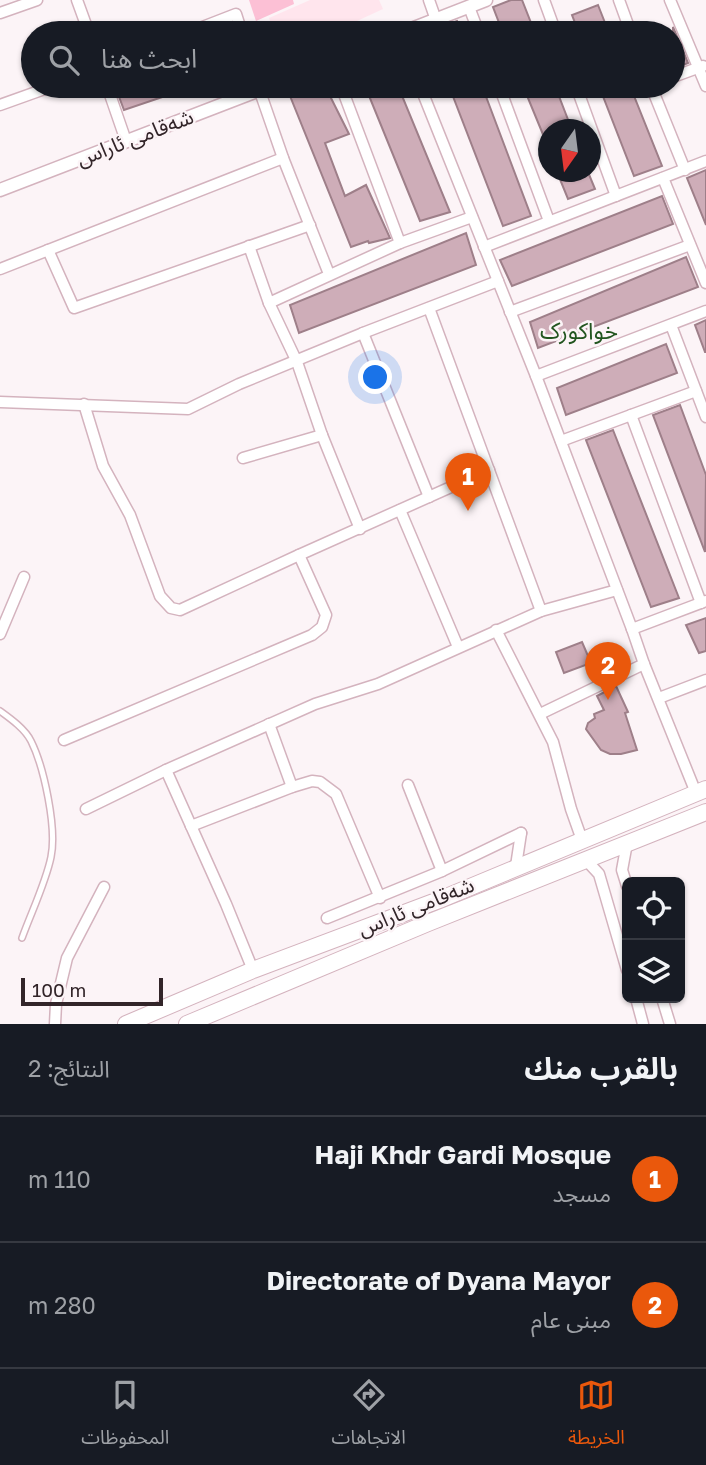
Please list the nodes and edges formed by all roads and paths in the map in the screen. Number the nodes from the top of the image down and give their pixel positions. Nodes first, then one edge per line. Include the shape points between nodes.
1 (37, 0) edge
2 (77, 0) edge
3 (429, 0) edge
4 (486, 0) edge
5 (544, 0) edge
6 (619, 0) edge
7 (670, 0) edge
8 (470, 6) junction
9 (0, 13) edge
10 (436, 20) joint
11 (85, 21) edge
12 (218, 21) edge
13 (238, 21) edge
14 (476, 21) edge
15 (552, 21) edge
16 (627, 21) edge
17 (680, 21) edge
18 (685, 30) edge
19 (703, 66) edge
20 (685, 73) edge
21 (706, 86) edge
22 (21, 98) edge
23 (111, 98) edge
24 (235, 98) edge
25 (266, 98) edge
26 (346, 98) edge
27 (425, 98) edge
28 (503, 98) edge
29 (580, 98) edge
30 (656, 98) edge
31 (0, 106) edge
32 (126, 141) junction
33 (282, 158) junction
34 (706, 161) edge
35 (685, 170) junction
36 (663, 178) junction
37 (0, 190) edge
38 (616, 196) junction
39 (472, 217) junction
40 (549, 221) junction
41 (310, 225) junction
42 (400, 243) junction
43 (690, 245) junction
44 (249, 246) junction
45 (484, 247) junction
46 (48, 250) junction
47 (0, 269) edge
48 (329, 274) junction
49 (498, 281) junction
50 (706, 283) edge
51 (269, 303) junction
52 (429, 308) junction
53 (706, 311) edge
54 (510, 312) junction
55 (671, 325) junction
56 (363, 333) junction
57 (297, 362) junction
58 (536, 376) junction
59 (696, 391) junction
60 (0, 402) edge
61 (84, 404) junction
62 (631, 415) junction
63 (706, 417) edge
64 (322, 435) junction
65 (561, 442) junction
66 (243, 458) dead end
67 (489, 470) junction
68 (429, 497) junction
69 (400, 510) junction
70 (360, 529) junction
71 (299, 555) junction
72 (24, 577) dead end
73 (617, 590) junction
74 (703, 602) edge
75 (541, 611) junction
76 (632, 629) junction
77 (496, 630) junction
78 (0, 634) edge
79 (458, 647) junction
80 (644, 664) junction
81 (706, 680) edge
82 (659, 698) junction
83 (0, 711) edge
84 (540, 714) junction
85 (269, 724) junction
86 (64, 740) dead end
87 (166, 770) junction
88 (408, 785) dead end
89 (292, 787) junction
90 (701, 791) edge
91 (86, 809) dead end
92 (706, 812) edge
93 (191, 826) junction
94 (582, 840) junction
95 (627, 844) junction
96 (586, 860) junction
97 (516, 866) junction
98 (442, 871) junction
99 (624, 877) edge
100 (104, 887) dead end
101 (380, 898) junction
102 (439, 900) junction
103 (327, 918) dead end
104 (428, 923) junction
105 (22, 938) dead end
106 (622, 953) edge
107 (253, 970) junction
108 (637, 1003) edge
109 (664, 1003) edge
110 (55, 1024) edge
111 (126, 1024) edge
112 (187, 1024) edge
113 (643, 1024) edge
114 (670, 1024) edge

1 - 9 street
2 - 11 street
3 - 10 street
4 - 8 street
5 - 15 street
6 - 16 street
7 - 17 street
8 - 10 street
8 - 14 street
12 - 13 street via 236,14
18 - 19 street
19 - 20 street
19 - 21 street
22 - 31 street
23 - 32 street
24 - 32 street, شەقامی ئاراس
25 - 33 street
26 - 42 street
27 - 39 street
28 - 40 street
29 - 38 street
30 - 35 street
32 - 37 street, شەقامی ئاراس
33 - 41 street
33 - 46 street
34 - 35 street
35 - 36 street
36 - 38 street
36 - 43 street
38 - 40 street
39 - 42 street
39 - 45 street
40 - 45 street
41 - 44 street
41 - 48 street
42 - 48 street
43 - 50 street
43 - 54 street
44 - 46 street via 74,308
44 - 51 street
45 - 49 street
46 - 47 street
48 - 51 street
49 - 52 street
49 - 54 street
51 - 57 street
52 - 56 street
52 - 67 street
53 - 55 street
54 - 58 street
55 - 58 street
55 - 59 street
56 - 57 street
56 - 68 street
57 - 61 street via 188,409
57 - 64 street
58 - 65 street
59 - 62 street
59 - 63 street
60 - 61 street
61 - 71 street via 103,466 130,515 160,597 171,608 180,610
62 - 65 street
62 - 74 street
64 - 66 street
64 - 70 street
65 - 73 street
67 - 68 street
67 - 75 street
68 - 69 street
69 - 70 street
69 - 79 street
70 - 71 street
71 - 86 street via 326,615 322,627 312,635
72 - 78 street
73 - 75 street
73 - 76 street
74 - 76 street
75 - 77 street
76 - 80 street
77 - 79 street
77 - 84 street
79 - 85 street via 378,684
80 - 82 street
80 - 84 street
81 - 82 street
82 - 90 street
83 - 105 lane via 30,739 52,819 51,858
84 - 94 street
85 - 87 street
85 - 89 street
87 - 91 street
87 - 93 street
88 - 98 street
89 - 93 street
89 - 101 street via 312,780 336,793
90 - 94 main road, شەقامی ئاراس
92 - 95 main road, شەقامی ئاراس
93 - 107 street
94 - 97 main road, شەقامی ئاراس
95 - 96 main road, شەقامی ئاراس
95 - 99 street
96 - 104 main road, شەقامی ئاراس
96 - 106 street via 599,874
97 - 98 street via 521,832
97 - 102 main road, شەقامی ئاراس
98 - 101 street
100 - 110 street via 66,958
101 - 103 street
102 - 104 main road via 427,914
102 - 107 main road, شەقامی ئاراس
104 - 112 main road, شەقامی ئاراس
107 - 111 main road, شەقامی ئاراس
108 - 113 street
109 - 114 street

